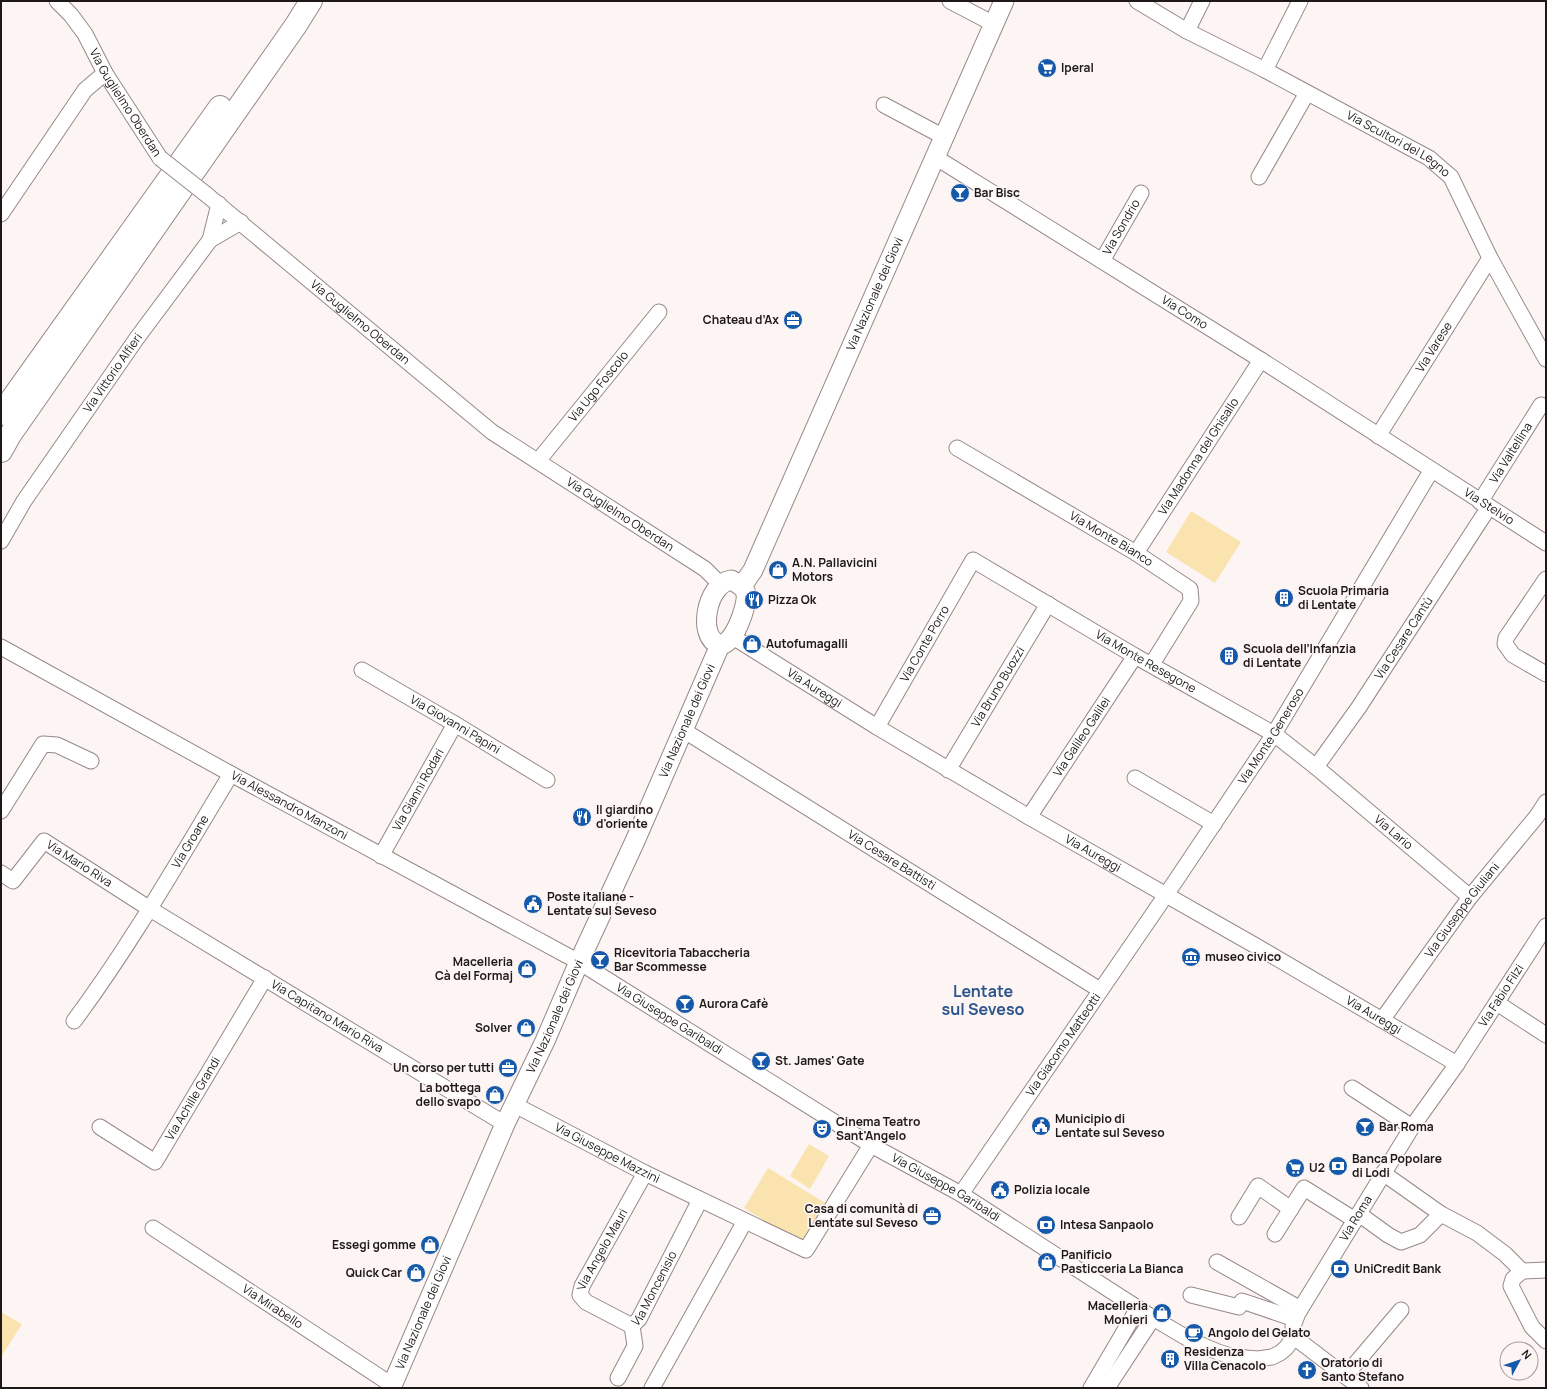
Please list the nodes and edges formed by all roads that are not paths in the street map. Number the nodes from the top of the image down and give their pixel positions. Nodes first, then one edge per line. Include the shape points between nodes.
1 (57, 1) edge
2 (293, 1) edge
3 (311, 1) edge
4 (950, 1) edge
5 (1004, 1) edge
6 (1137, 1) edge
7 (1202, 1) edge
8 (1300, 1) edge
9 (994, 24) junction
10 (1186, 31) junction
11 (1265, 70) junction
12 (105, 73) junction
13 (1307, 93) junction
14 (884, 105) dead end
15 (944, 137) junction
16 (935, 157) junction
17 (1259, 177) dead end
18 (1141, 193) dead end
19 (213, 200) junction
20 (1, 214) edge
21 (240, 222) junction
22 (210, 240) junction
23 (1490, 258) junction
24 (1102, 261) junction
25 (659, 312) dead end
26 (1546, 357) edge
27 (1260, 360) junction
28 (1542, 405) dead end
29 (1, 414) edge
30 (1378, 436) junction
31 (957, 448) dead end
32 (1, 451) edge
33 (538, 461) junction
34 (1431, 470) junction
35 (1484, 504) junction
36 (1, 541) edge
37 (1546, 543) edge
38 (1136, 553) junction
39 (973, 560) joint
40 (1546, 579) edge
41 (720, 584) junction
42 (742, 586) junction
43 (1048, 604) junction
44 (727, 641) junction
45 (1, 647) edge
46 (1135, 656) junction
47 (1152, 664) junction
48 (362, 670) dead end
49 (1546, 674) edge
50 (455, 724) junction
51 (877, 727) junction
52 (683, 730) junction
53 (1274, 734) junction
54 (91, 762) dead end
55 (1316, 767) junction
56 (948, 770) junction
57 (231, 774) junction
58 (1135, 778) dead end
59 (547, 780) dead end
60 (1546, 802) edge
61 (1, 811) edge
62 (1028, 817) junction
63 (1214, 824) junction
64 (381, 856) junction
65 (1, 873) edge
66 (1166, 895) junction
67 (1470, 897) junction
68 (150, 909) junction
69 (1546, 926) edge
70 (579, 962) junction
71 (265, 978) junction
72 (1100, 990) junction
73 (1497, 1003) junction
74 (1382, 1020) junction
75 (74, 1021) dead end
76 (1546, 1035) edge
77 (1457, 1064) junction
78 (1352, 1088) dead end
79 (515, 1105) junction
80 (505, 1124) junction
81 (100, 1127) dead end
82 (1412, 1127) junction
83 (871, 1145) junction
84 (645, 1173) junction
85 (1383, 1173) junction
86 (961, 1194) junction
87 (700, 1200) junction
88 (1291, 1209) junction
89 (1359, 1213) junction
90 (1441, 1214) junction
91 (1239, 1217) dead end
92 (745, 1221) junction
93 (153, 1228) dead end
94 (1275, 1234) dead end
95 (1217, 1262) dead end
96 (1546, 1270) edge
97 (1522, 1271) junction
98 (1191, 1295) dead end
99 (1138, 1308) junction
100 (1401, 1310) dead end
101 (1297, 1315) junction
102 (1153, 1318) junction
103 (632, 1326) junction
104 (1294, 1337) junction
105 (1546, 1341) edge
106 (1345, 1376) junction
107 (618, 1378) dead end
108 (391, 1386) edge
109 (652, 1388) edge
110 (1091, 1388) edge
111 (1107, 1388) edge
112 (1362, 1388) edge

1 - 12 street, Via Guglielmo Oberdan via 85,34
2 - 29 highway via 285,16
3 - 32 highway
4 - 9 street
5 - 9 main road, Via Nazionale dei Giovi
6 - 10 street, Via Scultori del Legno
7 - 10 street
8 - 11 street
9 - 15 main road, Via Nazionale dei Giovi
10 - 11 street, Via Scultori del Legno
11 - 13 street, Via Scultori del Legno
12 - 19 street, Via Guglielmo Oberdan, bridge via 160,158
12 - 20 street via 85,90
13 - 17 street
13 - 23 street, Via Scultori del Legno via 1429,158 1451,177
14 - 15 street
15 - 16 main road, Via Nazionale dei Giovi
16 - 24 street, Via Como
16 - 42 main road, Via Nazionale dei Giovi via 753,570
18 - 24 street, Via Sondrio
19 - 21 street, Via Guglielmo Oberdan
19 - 22 street, Via Vittorio Alfieri
21 - 22 street
21 - 33 street, Via Guglielmo Oberdan via 492,432
22 - 36 street, Via Vittorio Alfieri via 137,338 28,495
23 - 26 street, Via Scultori del Legno
23 - 30 street, Via Varese
24 - 27 street, Via Como
25 - 33 street, Via Ugo Foscolo
27 - 30 street, Via Como
27 - 38 street, Via Madonna del Ghisallo
28 - 35 street, Via Valtellina
30 - 34 street, Via Como
31 - 38 street, Via Monte Bianco
33 - 41 street, Via Guglielmo Oberdan via 705,569
34 - 35 street, Via Stelvio
34 - 53 street, Via Monte Generoso
35 - 37 street, Via Stelvio
35 - 55 street, Via Cesare Cantù via 1359,707
38 - 47 street, Via Monte Bianco via 1190,589 1191,601
39 - 43 street, Via Monte Resegone
39 - 51 street, Via Conte Porro
40 - 49 street via 1506,638 1505,644 1513,655
41 - 42 main road via 731,580
41 - 44 main road via 709,602 706,614 708,629 714,642
42 - 44 main road, Via Nazionale dei Giovi via 746,599 740,622
43 - 46 street, Via Monte Resegone
43 - 56 street, Via Bruno Buozzi
44 - 51 street, Via Aureggi
44 - 52 main road, Via Nazionale dei Giovi
45 - 57 street, Via Alessandro Manzoni
46 - 47 street, Via Monte Resegone
46 - 62 street, Via Galileo Galilei
47 - 53 street, Via Monte Resegone
48 - 50 street, Via Giovanni Papini
50 - 59 street, Via Giovanni Papini
50 - 64 street, Via Gianni Rodari
51 - 56 street, Via Aureggi
52 - 70 main road, Via Nazionale dei Giovi
52 - 72 street, Via Cesare Battisti
53 - 55 street, Via Monte Resegone
53 - 63 street, Via Monte Generoso
54 - 61 street via 58,745 43,744
55 - 67 street, Via Lario
56 - 62 street, Via Aureggi
57 - 64 street, Via Alessandro Manzoni
57 - 68 street, Via Groane
58 - 63 street
60 - 67 street, Via Giuseppe Giuliani
62 - 66 street, Via Aureggi
63 - 66 street, Via Monte Generoso
64 - 70 street, Via Alessandro Manzoni
65 - 68 street, Via Mario Riva via 13,881 44,841
66 - 72 street, Via Giacomo Matteotti
66 - 74 street, Via Aureggi
67 - 74 street, Via Giuseppe Giuliani
68 - 71 street, Via Capitano Mario Riva
68 - 75 street, Via Groane via 102,984
69 - 73 street, Via Fabio Filzi
70 - 79 main road, Via Nazionale dei Giovi
70 - 83 street, Via Giuseppe Garibaldi
71 - 80 street, Via Capitano Mario Riva
71 - 81 street, Via Achille Grandi via 155,1162
72 - 86 street, Via Giacomo Matteotti
73 - 76 street
73 - 77 street, Via Fabio Filzi
74 - 77 street, Via Aureggi
77 - 82 street, Via Roma
78 - 82 street
79 - 80 main road, Via Nazionale dei Giovi
79 - 84 street, Via Giuseppe Mazzini
80 - 108 main road, Via Nazionale dei Giovi
82 - 85 street, Via Roma
83 - 86 street, Via Giuseppe Garibaldi
83 - 92 street, Via Giuseppe Mazzini via 806,1250
84 - 87 street, Via Giuseppe Mazzini
84 - 103 street, Via Angelo Mauri via 582,1286 580,1295 586,1302
85 - 89 street, Via Roma
85 - 90 street
86 - 99 street, Via Giuseppe Garibaldi
87 - 92 street, Via Giuseppe Mazzini
87 - 103 street, Via Moncenisio via 639,1319
88 - 89 street via 1304,1188
88 - 91 street via 1258,1186
88 - 94 street
89 - 90 street via 1388,1235 1402,1242 1420,1235
89 - 101 street, Via Roma
90 - 97 street via 1477,1233 1505,1254
92 - 109 street
93 - 108 street, Via Mirabello
95 - 101 street
96 - 97 street
97 - 105 street via 1513,1279 1511,1286 1532,1326
98 - 101 street via 1239,1307 1242,1301
99 - 102 street, Via Giuseppe Garibaldi
99 - 110 street
100 - 106 street
101 - 104 street, Via Roma via 1293,1326
102 - 104 street, Via Giuseppe Garibaldi via 1210,1350 1234,1357 1258,1360 1272,1357 1286,1348
102 - 111 street
103 - 107 street, Via Moncenisio via 635,1346
104 - 106 street
106 - 112 street

